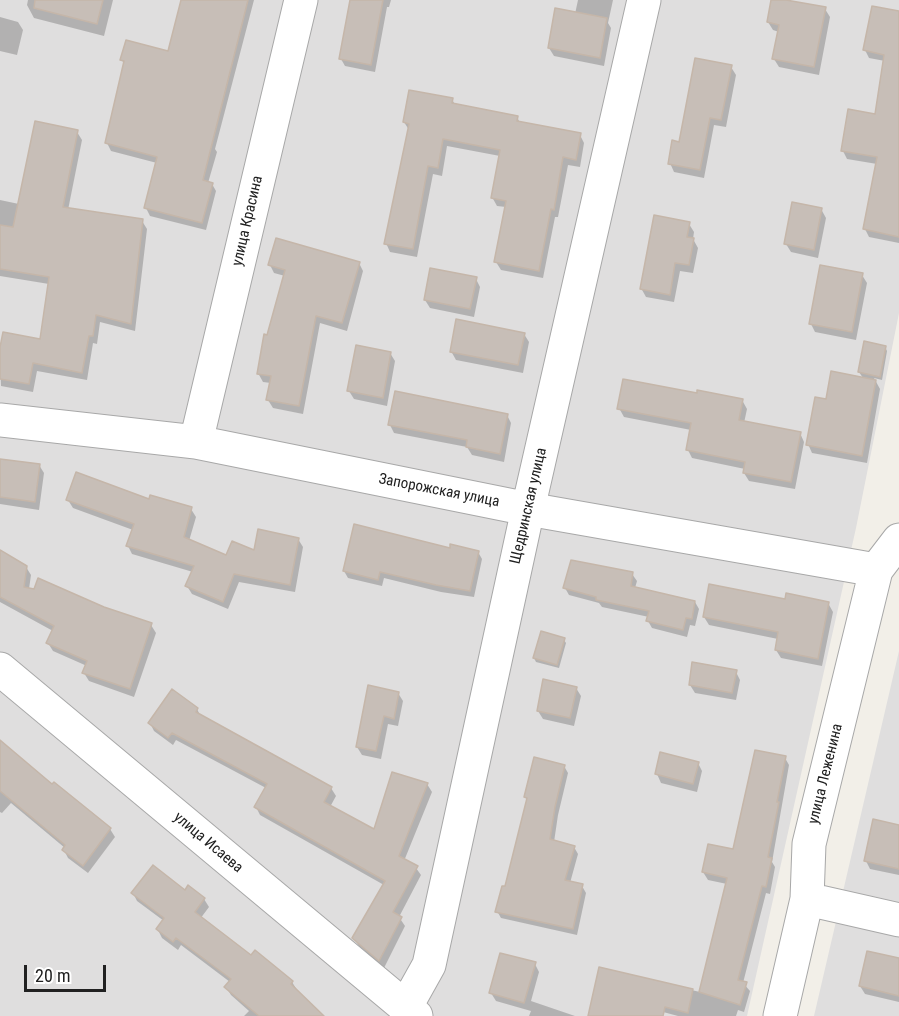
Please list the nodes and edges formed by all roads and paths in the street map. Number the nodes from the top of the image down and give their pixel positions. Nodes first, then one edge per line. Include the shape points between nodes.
1 (301, 0) edge
2 (644, 0) edge
3 (0, 420) edge
4 (196, 442) junction
5 (528, 509) junction
6 (899, 540) edge
7 (876, 570) junction
8 (0, 669) edge
9 (807, 899) junction
10 (899, 920) edge
11 (411, 1012) edge
12 (780, 1016) edge

1 - 4 street, улица Красина
2 - 5 street, Щедринская улица
3 - 4 street, Запорожская улица
4 - 5 street, Запорожская улица
5 - 7 street, Запорожская улица
5 - 11 street, Щедринская улица via 429,965
6 - 7 street, улица Леженина
7 - 9 street, улица Леженина via 809,844
8 - 11 street, улица Исаева
9 - 10 street
9 - 12 street, улица Леженина

